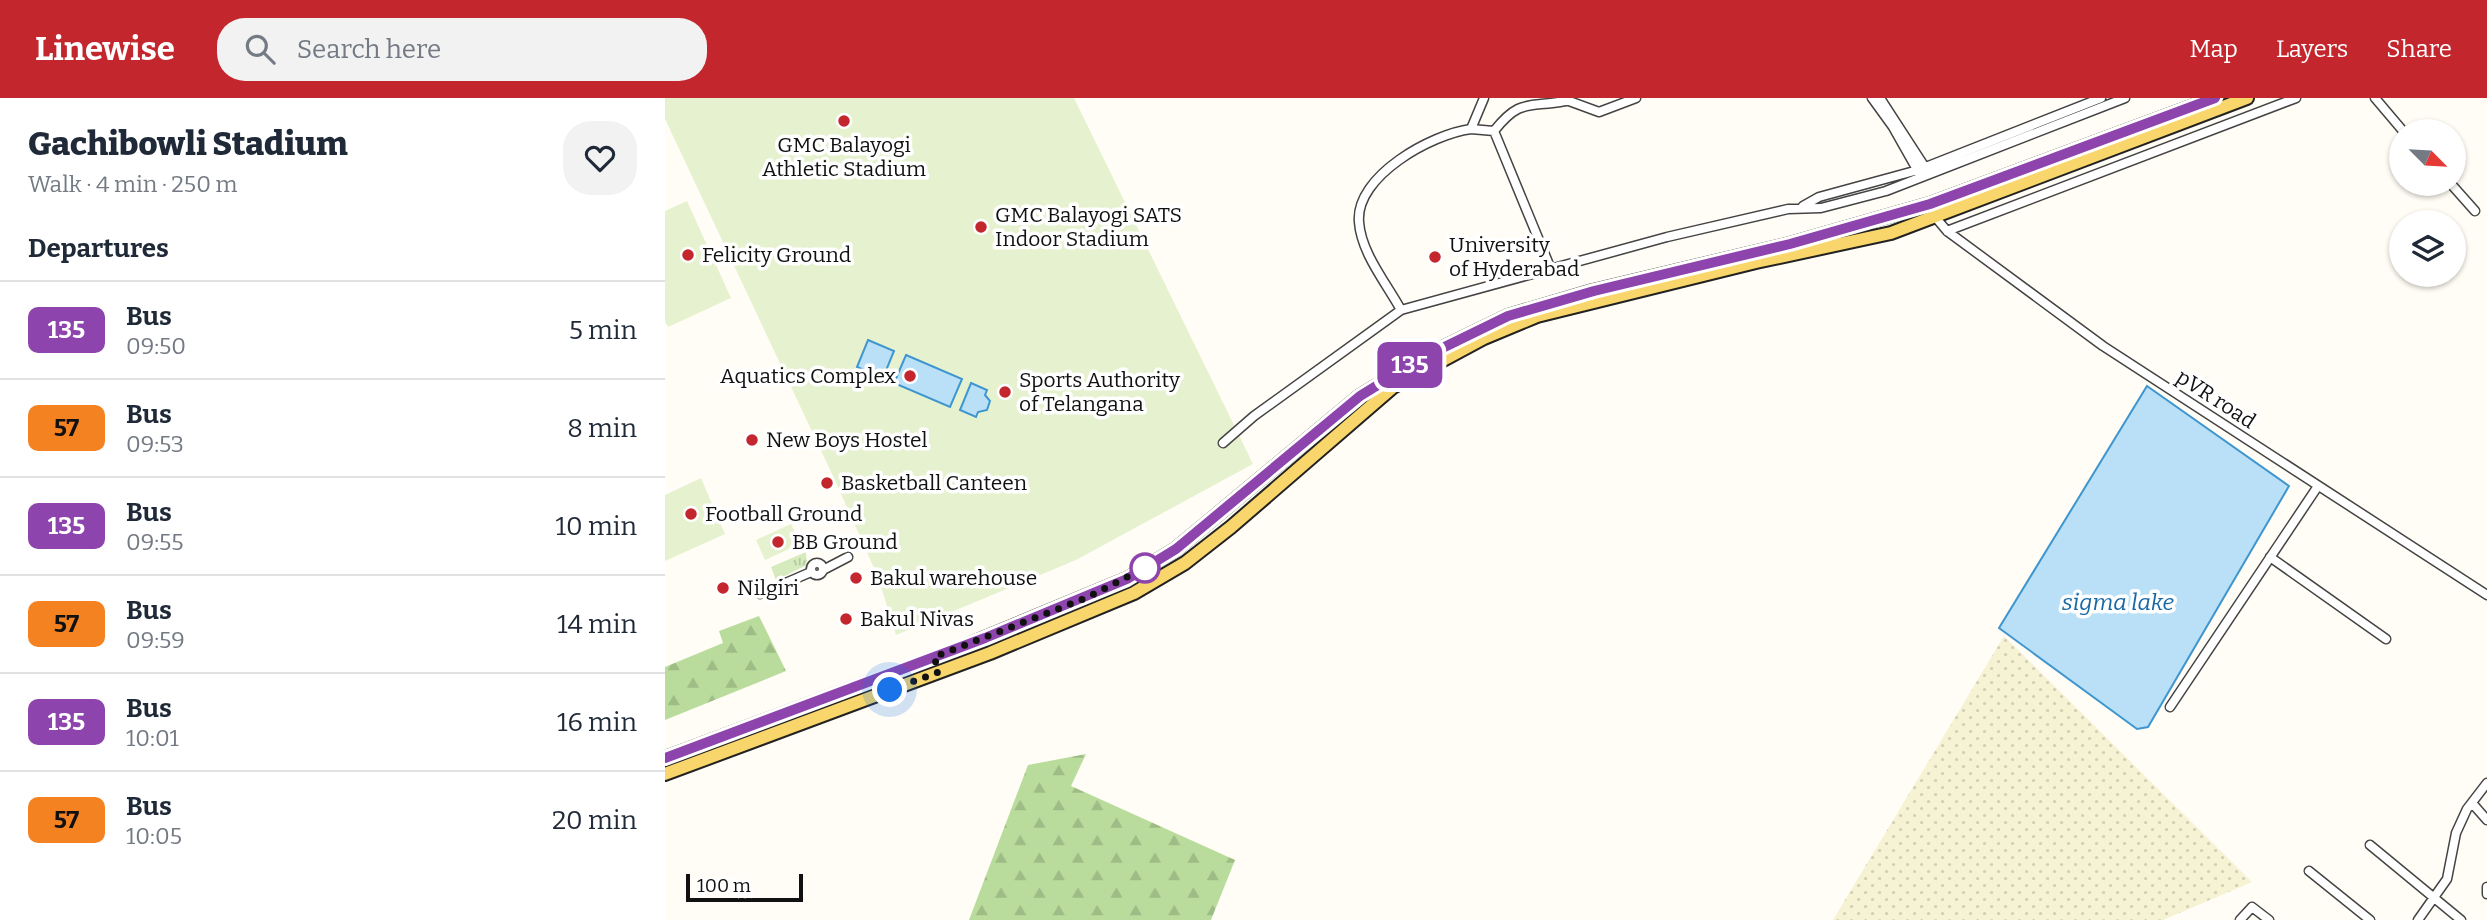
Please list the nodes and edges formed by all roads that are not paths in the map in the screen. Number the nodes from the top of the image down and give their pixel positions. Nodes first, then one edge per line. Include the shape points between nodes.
1 (1484, 98) edge
2 (1636, 98) edge
3 (1872, 98) edge
4 (1880, 98) edge
5 (2101, 98) edge
6 (2125, 98) edge
7 (2215, 98) edge
8 (2246, 98) edge
9 (2296, 98) edge
10 (2375, 98) edge
11 (1563, 99) edge
12 (2393, 119) edge
13 (1471, 129) junction
14 (1494, 131) junction
15 (1921, 172) junction
16 (2462, 196) edge
17 (2475, 211) dead end
18 (1936, 218) junction
19 (1947, 231) junction
20 (1551, 267) junction
21 (1401, 310) junction
22 (1223, 443) dead end
23 (2318, 486) junction
24 (848, 557) dead end
25 (2270, 557) junction
26 (760, 594) dead end
27 (2487, 595) edge
28 (2386, 639) dead end
29 (934, 657) junction
30 (939, 672) junction
31 (2170, 707) dead end
32 (665, 758) edge
33 (665, 774) edge
34 (2487, 783) edge
35 (2472, 803) junction
36 (2485, 814) edge
37 (2370, 845) dead end
38 (2309, 871) dead end
39 (2487, 887) edge
40 (2487, 894) edge
41 (2434, 899) junction
42 (2239, 920) edge
43 (2269, 920) edge
44 (2370, 920) edge
45 (2418, 920) edge
46 (2461, 920) edge

1 - 13 street
2 - 11 street via 1599,112
3 - 15 street
4 - 15 street
5 - 15 street
6 - 15 street via 1930,176
7 - 29 main road via 1930,204 1508,316 1420,359 1360,396 1176,549 1127,579
8 - 18 main road
9 - 19 street
10 - 12 street
11 - 14 street via 1522,105 1509,112
13 - 14 street
13 - 21 street via 1452,131 1424,143 1376,179 1362,200 1359,222 1366,247
14 - 20 street
15 - 20 street via 1821,208 1800,207
16 - 17 street
18 - 19 street, pVR road
18 - 30 main road via 1891,233 1549,313 1484,338 1393,387 1185,563 1092,612
19 - 23 street, pVR road via 2103,346
20 - 21 street
21 - 22 street
23 - 25 street
23 - 27 street, pVR road
24 - 26 street via 818,576 811,572
25 - 28 street
25 - 31 street
29 - 30 main road
29 - 32 main road
30 - 33 main road
34 - 35 street
35 - 36 street
35 - 41 street via 2456,833 2451,869
37 - 41 street
38 - 44 street
39 - 40 street
41 - 45 street
41 - 46 street
42 - 43 street via 2252,907

